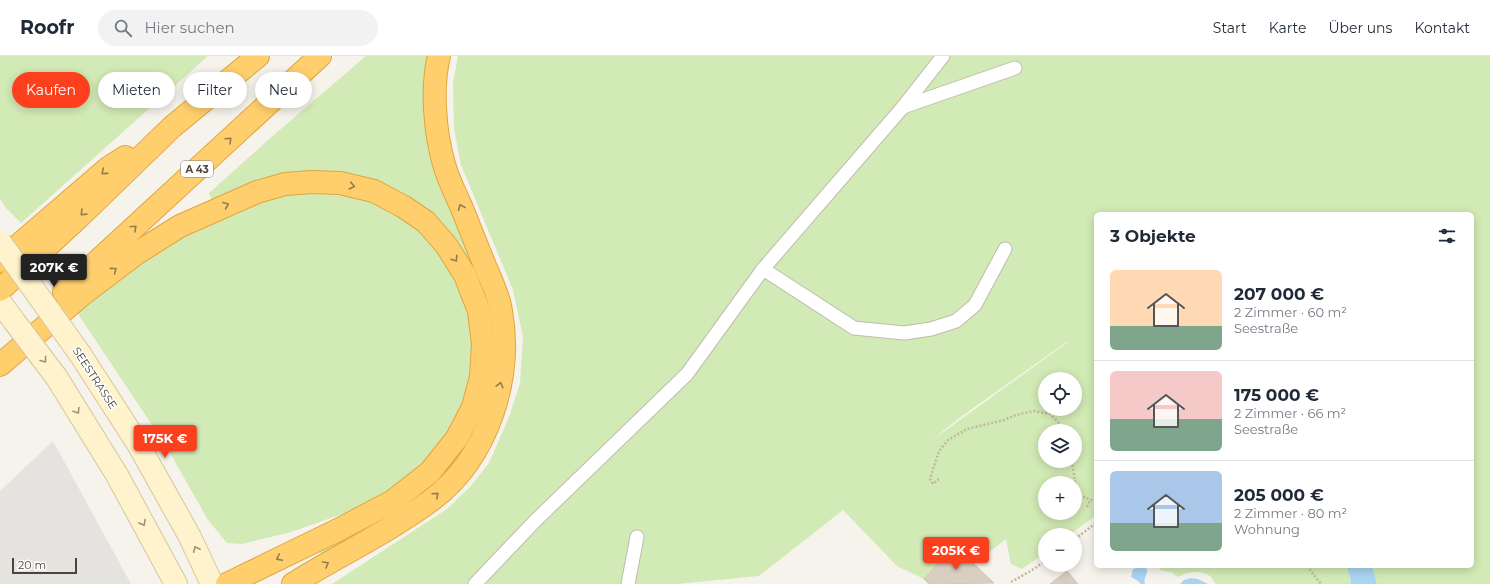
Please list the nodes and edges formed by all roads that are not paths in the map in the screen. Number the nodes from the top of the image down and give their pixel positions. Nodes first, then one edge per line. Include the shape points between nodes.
1 (258, 56) edge
2 (320, 56) edge
3 (439, 56) edge
4 (943, 56) edge
5 (1015, 68) dead end
6 (902, 106) junction
7 (172, 127) junction
8 (0, 242) edge
9 (1005, 249) dead end
10 (0, 261) edge
11 (764, 269) junction
12 (0, 290) edge
13 (0, 302) edge
14 (0, 351) edge
15 (0, 365) edge
16 (637, 537) dead end
17 (176, 584) edge
18 (212, 584) edge
19 (227, 584) edge
20 (293, 584) edge
21 (475, 584) edge
22 (628, 584) edge

1 - 7 highway
14 -> 2 highway, A 43
20 -> 3 highway via 405,519 434,498 456,477 474,453 495,406 502,377 505,339 501,310 492,281 444,165 438,139 435,98
4 - 6 lane
5 - 6 lane
6 - 11 lane
7 -> 10 highway via 108,168
7 -> 12 highway
18 -> 8 main road, SEESTRASSE, bridge via 190,537 138,444 80,354
9 - 11 lane via 975,305 961,317 931,329 904,333 854,328
11 - 21 lane via 687,374 535,521
13 -> 17 main road, bridge via 57,378 117,474
15 -> 19 highway via 83,294 137,253 180,226 257,192 285,184 340,183 374,191 426,222 446,245 465,275 479,311 483,344 481,377 473,407 457,438 430,472 393,501
16 - 22 lane

